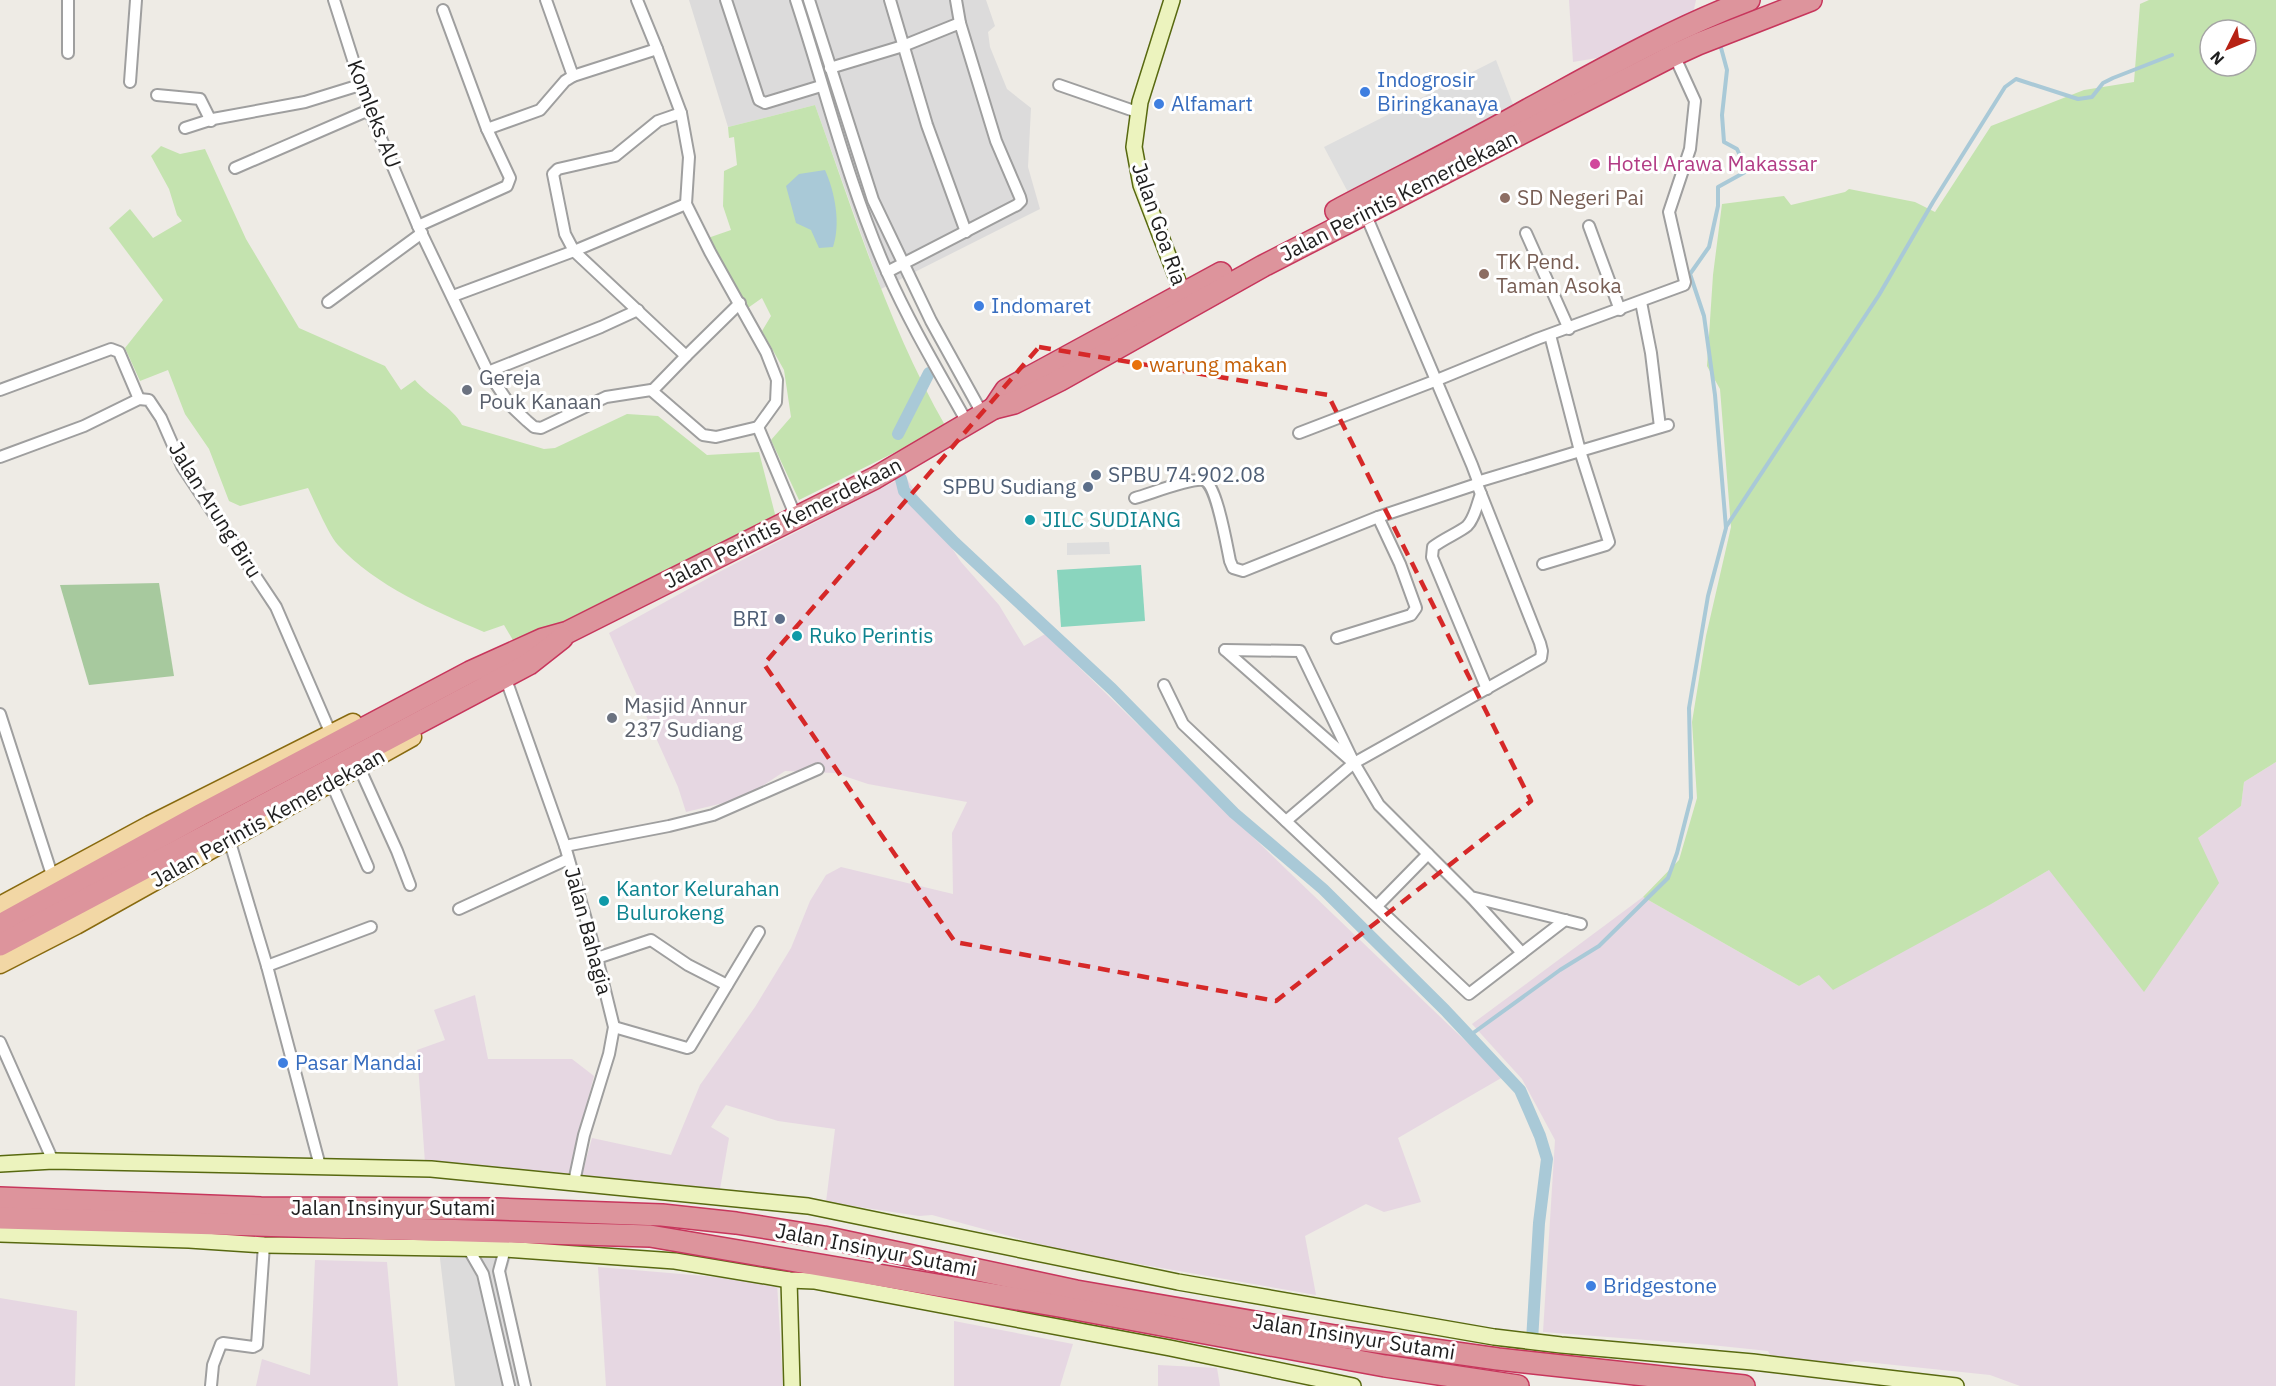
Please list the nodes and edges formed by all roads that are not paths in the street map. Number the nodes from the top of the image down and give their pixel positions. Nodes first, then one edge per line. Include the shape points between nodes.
1 (69, 0) edge
2 (136, 0) edge
3 (334, 0) edge
4 (546, 0) edge
5 (637, 0) edge
6 (726, 0) edge
7 (796, 0) edge
8 (808, 0) edge
9 (890, 0) edge
10 (956, 0) edge
11 (1172, 0) edge
12 (1749, 0) edge
13 (1811, 0) edge
14 (443, 10) dead end
15 (960, 22) junction
16 (903, 46) junction
17 (657, 49) junction
18 (68, 53) dead end
19 (1674, 55) junction
20 (830, 68) junction
21 (573, 76) junction
22 (130, 82) dead end
23 (360, 85) junction
24 (1059, 85) dead end
25 (821, 86) junction
26 (157, 95) dead end
27 (369, 110) junction
28 (1137, 112) junction
29 (681, 113) junction
30 (210, 121) junction
31 (184, 128) dead end
32 (488, 129) junction
33 (235, 168) dead end
34 (686, 204) junction
35 (1365, 213) junction
36 (1589, 226) dead end
37 (420, 229) junction
38 (966, 232) junction
39 (1526, 233) dead end
40 (574, 251) junction
41 (904, 263) junction
42 (887, 272) junction
43 (453, 296) junction
44 (1186, 301) junction
45 (328, 302) dead end
46 (1641, 302) junction
47 (740, 303) junction
48 (638, 310) junction
49 (1620, 310) junction
50 (1569, 329) junction
51 (1550, 335) junction
52 (686, 356) junction
53 (488, 372) junction
54 (1437, 381) junction
55 (0, 390) edge
56 (653, 390) junction
57 (140, 399) junction
58 (982, 416) junction
59 (758, 427) junction
60 (1299, 433) dead end
61 (1580, 451) junction
62 (0, 457) edge
63 (1478, 487) junction
64 (1135, 498) dead end
65 (792, 508) junction
66 (1378, 517) junction
67 (1543, 564) dead end
68 (1337, 638) dead end
69 (525, 656) junction
70 (508, 685) junction
71 (1164, 685) dead end
72 (1487, 689) junction
73 (0, 714) edge
74 (331, 734) junction
75 (1354, 763) junction
76 (359, 767) junction
77 (818, 769) dead end
78 (331, 782) junction
79 (1286, 821) junction
80 (229, 838) junction
81 (565, 846) junction
82 (1428, 854) junction
83 (568, 859) junction
84 (368, 867) dead end
85 (53, 878) junction
86 (410, 885) dead end
87 (1472, 897) junction
88 (0, 906) edge
89 (1377, 906) junction
90 (459, 909) dead end
91 (1565, 920) junction
92 (1581, 924) dead end
93 (0, 925) edge
94 (371, 927) dead end
95 (759, 932) dead end
96 (0, 945) edge
97 (1522, 953) junction
98 (597, 958) junction
99 (0, 964) edge
100 (267, 966) junction
101 (727, 985) junction
102 (614, 1027) junction
103 (0, 1042) edge
104 (53, 1161) junction
105 (0, 1164) edge
106 (320, 1166) junction
107 (573, 1182) junction
108 (0, 1198) edge
109 (0, 1218) edge
110 (0, 1234) edge
111 (264, 1245) junction
112 (468, 1248) junction
113 (505, 1249) junction
114 (499, 1271) junction
115 (483, 1274) junction
116 (789, 1281) junction
117 (211, 1386) edge
118 (509, 1386) edge
119 (525, 1386) edge
120 (792, 1386) edge
121 (1353, 1386) edge
122 (1518, 1386) edge
123 (1744, 1386) edge
124 (1956, 1386) edge

1 - 18 street
2 - 22 street
3 - 23 street, Komleks AU
4 - 21 street
5 - 17 street
6 - 25 street via 759,100 765,103
7 - 25 street
8 - 20 street
9 - 16 street
10 - 15 street
11 - 28 street, Jalan Goa Ria
12 - 44 highway, Jalan Perintis Kemerdekaan via 1700,19 1573,84
13 - 19 highway, Jalan Perintis Kemerdekaan
14 - 32 street
15 - 16 street
15 - 38 street via 996,141 1021,200
16 - 20 street
16 - 38 street
17 - 21 street
17 - 29 street
19 - 35 highway, Jalan Perintis Kemerdekaan
19 - 46 street via 1695,101 1690,149 1669,212 1685,282
20 - 41 street via 873,200
21 - 32 street via 540,110
23 - 27 street, Komleks AU
23 - 30 street via 305,102
24 - 28 street
25 - 42 street
26 - 30 street via 200,99
27 - 33 street
27 - 37 street, Komleks AU
28 - 44 street, Jalan Goa Ria via 1134,147 1141,185
29 - 34 street via 689,157
29 - 40 street via 658,121 615,156 555,170 553,179 565,234
30 - 31 street
32 - 37 street via 510,178 509,184
34 - 40 street
34 - 47 street
35 - 44 highway, Jalan Perintis Kemerdekaan
35 - 54 street
36 - 49 street
37 - 43 street, Komleks AU
37 - 45 street
38 - 41 street
39 - 50 street
40 - 43 street
40 - 48 street
41 - 42 street
41 - 58 street
42 - 58 street via 938,373
43 - 53 street, Komleks AU
44 - 58 highway, Jalan Perintis Kemerdekaan via 1060,380
46 - 49 street
46 - 61 street via 1664,426
47 - 52 street
47 - 59 street via 777,382 776,402
48 - 52 street
48 - 53 street
49 - 50 street
50 - 51 street
51 - 54 street
51 - 61 street
52 - 56 street
53 - 56 street, Komleks AU via 510,405 538,428 606,397
54 - 60 street
54 - 63 street
55 - 57 street via 111,349 119,352
56 - 59 street via 703,435 716,437
57 - 62 street via 84,426
57 - 74 street, Jalan Arung Biru via 149,400 157,410 182,465 276,607
58 - 65 highway, Jalan Perintis Kemerdekaan via 874,478
59 - 65 street
61 - 63 street
61 - 67 street via 1609,542
63 - 66 street
63 - 72 street via 1473,516 1466,527 1433,547 1432,557
63 - 72 street via 1542,651 1536,662
64 - 66 street via 1192,481 1208,481 1230,561 1233,568 1243,571
65 - 69 highway, Jalan Perintis Kemerdekaan via 568,632 543,639
66 - 68 street via 1416,608 1411,615
69 - 70 main road, Jalan Perintis Kemerdekaan via 521,677
69 - 74 main road, Jalan Perintis Kemerdekaan via 501,649
69 - 93 highway, Jalan Perintis Kemerdekaan via 471,672
69 - 96 highway, Jalan Perintis Kemerdekaan
70 - 76 main road, Jalan Perintis Kemerdekaan
70 - 81 street, Jalan Bahagia
71 - 79 street via 1183,724
72 - 75 street
73 - 85 street
74 - 85 main road, Jalan Perintis Kemerdekaan
75 - 75 street via 1300,651 1225,651 1285,703
75 - 79 street
75 - 82 street via 1379,805
76 - 78 main road, Jalan Perintis Kemerdekaan
76 - 86 street
77 - 81 street via 713,815
78 - 80 main road, Jalan Perintis Kemerdekaan
78 - 84 street
79 - 89 street
80 - 99 main road, Jalan Perintis Kemerdekaan
80 - 100 street
81 - 83 street, Jalan Bahagia
82 - 87 street
82 - 89 street
83 - 90 street
83 - 98 street, Jalan Bahagia
85 - 88 main road, Jalan Perintis Kemerdekaan
87 - 91 street
87 - 97 street
89 - 97 street via 1469,994
91 - 92 street
91 - 97 street
94 - 100 street
95 - 101 street
98 - 101 street via 651,940
98 - 102 street, Jalan Bahagia
100 - 106 street
101 - 102 street via 687,1048
102 - 107 street, Jalan Bahagia
103 - 104 street
104 - 105 street
104 - 106 street
106 - 107 street via 431,1169
107 - 124 street via 808,1206 1178,1282 1494,1337
108 - 123 highway, Jalan Insinyur Sutami via 662,1215 824,1237 1076,1291 1335,1336 1498,1359
109 - 122 highway, Jalan Insinyur Sutami via 650,1236
110 - 111 street
111 - 112 street
111 - 117 street via 257,1345 221,1344
112 - 113 street
112 - 115 street
113 - 114 street
113 - 116 street via 675,1261
114 - 115 street via 493,1269
114 - 119 street
115 - 118 street
116 - 120 street
116 - 121 street via 814,1281 983,1312

